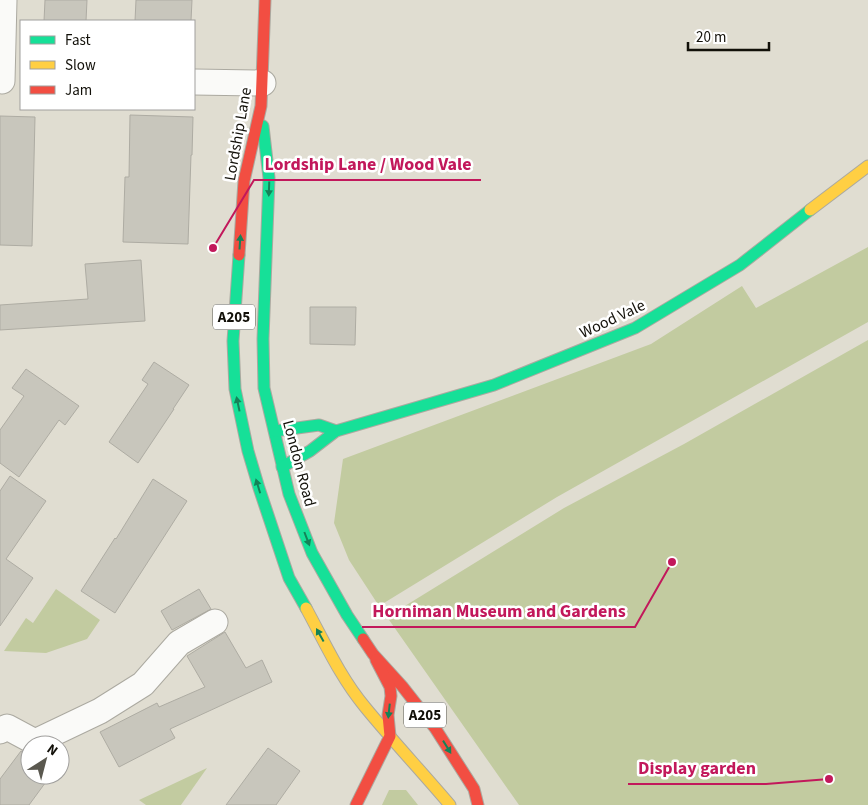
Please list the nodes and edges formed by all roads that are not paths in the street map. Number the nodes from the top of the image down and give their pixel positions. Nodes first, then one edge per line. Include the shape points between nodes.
1 (4, 0) edge
2 (265, 0) edge
3 (8, 81) edge
4 (195, 82) edge
5 (262, 94) junction
6 (868, 166) edge
7 (275, 431) junction
8 (336, 432) junction
9 (282, 467) junction
10 (215, 622) dead end
11 (373, 654) junction
12 (0, 731) edge
13 (390, 736) junction
14 (356, 805) edge
15 (450, 805) edge
16 (478, 805) edge

1 - 3 street
2 - 5 main road, Lordship Lane / A205
4 - 5 street
5 -> 7 main road, London Road / A205 via 269,178 264,388
13 -> 5 main road, Lordship Lane / A205 via 348,685 288,578 248,451 235,389 233,340 244,181
6 - 8 main road, Wood Vale via 740,265 635,328 494,385
7 - 8 main road via 319,425
7 - 9 main road, London Road / A205
8 - 9 main road, Wood Vale via 323,444
9 -> 11 main road, London Road / A205 via 312,553
10 - 12 street via 179,643 143,684 100,711 35,742 7,727
11 -> 13 main road via 390,687
11 -> 16 main road, London Road / A205 via 435,728 474,789
13 - 14 main road
13 - 15 main road, A205

